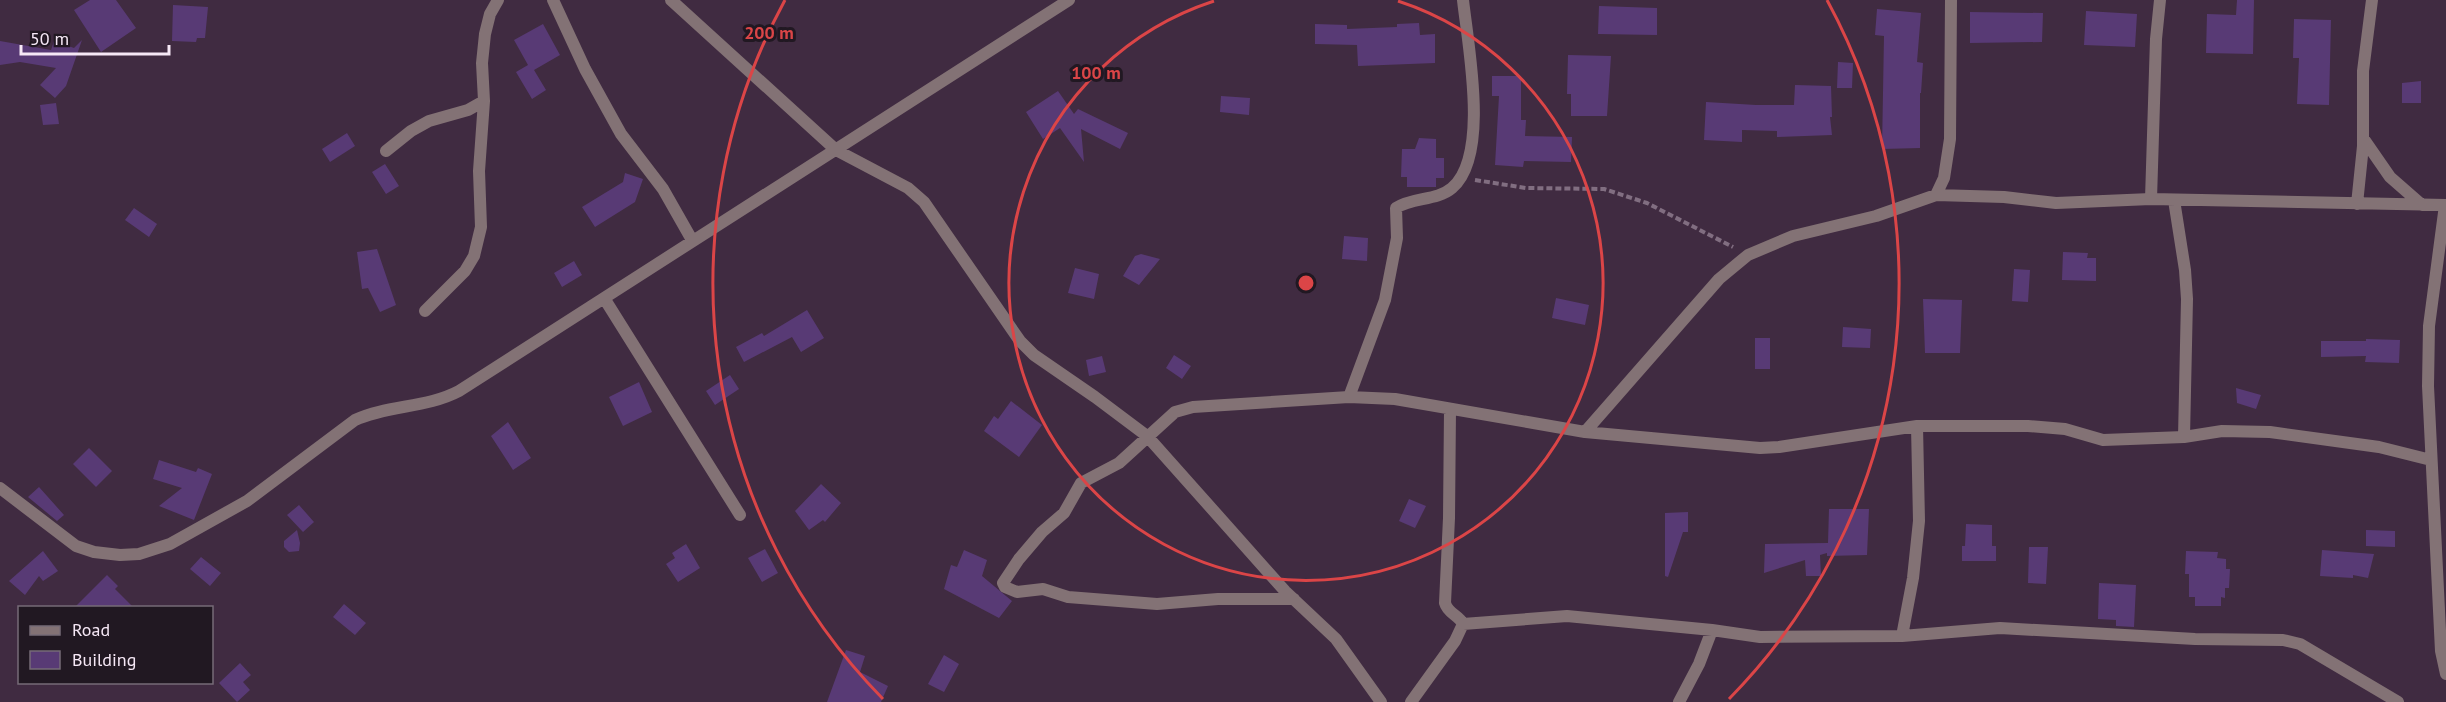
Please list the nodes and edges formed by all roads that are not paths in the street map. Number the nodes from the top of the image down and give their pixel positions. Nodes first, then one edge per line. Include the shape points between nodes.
1 (498, 0) edge
2 (553, 0) edge
3 (671, 0) edge
4 (1069, 0) edge
5 (1463, 0) edge
6 (1951, 0) edge
7 (2160, 0) edge
8 (2372, 0) edge
9 (484, 101) junction
10 (2363, 138) junction
11 (836, 150) junction
12 (386, 151) dead end
13 (1936, 195) junction
14 (2151, 199) junction
15 (2174, 200) junction
16 (2357, 204) junction
17 (2422, 205) junction
18 (2446, 205) edge
19 (692, 240) junction
20 (604, 298) junction
21 (425, 311) dead end
22 (1349, 397) junction
23 (1450, 410) junction
24 (1917, 426) junction
25 (1585, 432) junction
26 (1146, 436) junction
27 (2184, 437) junction
28 (2431, 460) junction
29 (0, 488) edge
30 (740, 514) dead end
31 (2441, 545) edge
32 (1294, 599) junction
33 (1463, 624) junction
34 (1712, 630) junction
35 (1902, 636) junction
36 (2446, 674) edge
37 (1381, 702) edge
38 (1411, 702) edge
39 (1679, 702) edge
40 (2398, 702) edge

1 - 9 street via 485,34
2 - 19 street via 579,59 621,134 663,189
3 - 11 street
4 - 11 street
5 - 22 street via 1473,101 1471,155 1463,177 1450,190 1396,208 1396,245 1385,300
6 - 13 street via 1950,139 1944,178
7 - 14 street
8 - 10 street via 2363,71
9 - 12 street via 429,121
9 - 21 street via 479,171 481,228 474,256 465,271
10 - 16 street
10 - 17 street via 2390,177
11 - 19 street
11 - 26 street via 908,188 924,202 1020,341
13 - 14 street via 2056,203
13 - 25 street via 1876,216 1793,236 1748,255 1719,279
14 - 15 street
15 - 16 street
15 - 27 street via 2187,299
16 - 17 street
17 - 18 street
18 - 28 street via 2429,326
19 - 20 street
20 - 29 street via 450,396 354,420 247,501 170,544 139,554 94,552 76,546
20 - 30 street
22 - 23 street via 1395,399
22 - 26 street via 1184,408
23 - 25 street
23 - 33 street via 1445,603
24 - 25 street via 1760,448
24 - 27 street via 2056,427 2103,440
24 - 35 street via 1919,521
26 - 32 street
26 - 32 street via 1119,463 1081,483 1064,513 1019,559 1004,582 1005,587 1017,592 1043,589 1068,597 1157,604
27 - 28 street via 2222,431 2270,432 2379,447
28 - 31 street
31 - 36 street via 2441,651
32 - 37 street via 1336,639
33 - 34 street via 1567,616
33 - 38 street
34 - 35 street via 1760,637
34 - 39 street
35 - 40 street via 2000,628 2283,640 2300,644

